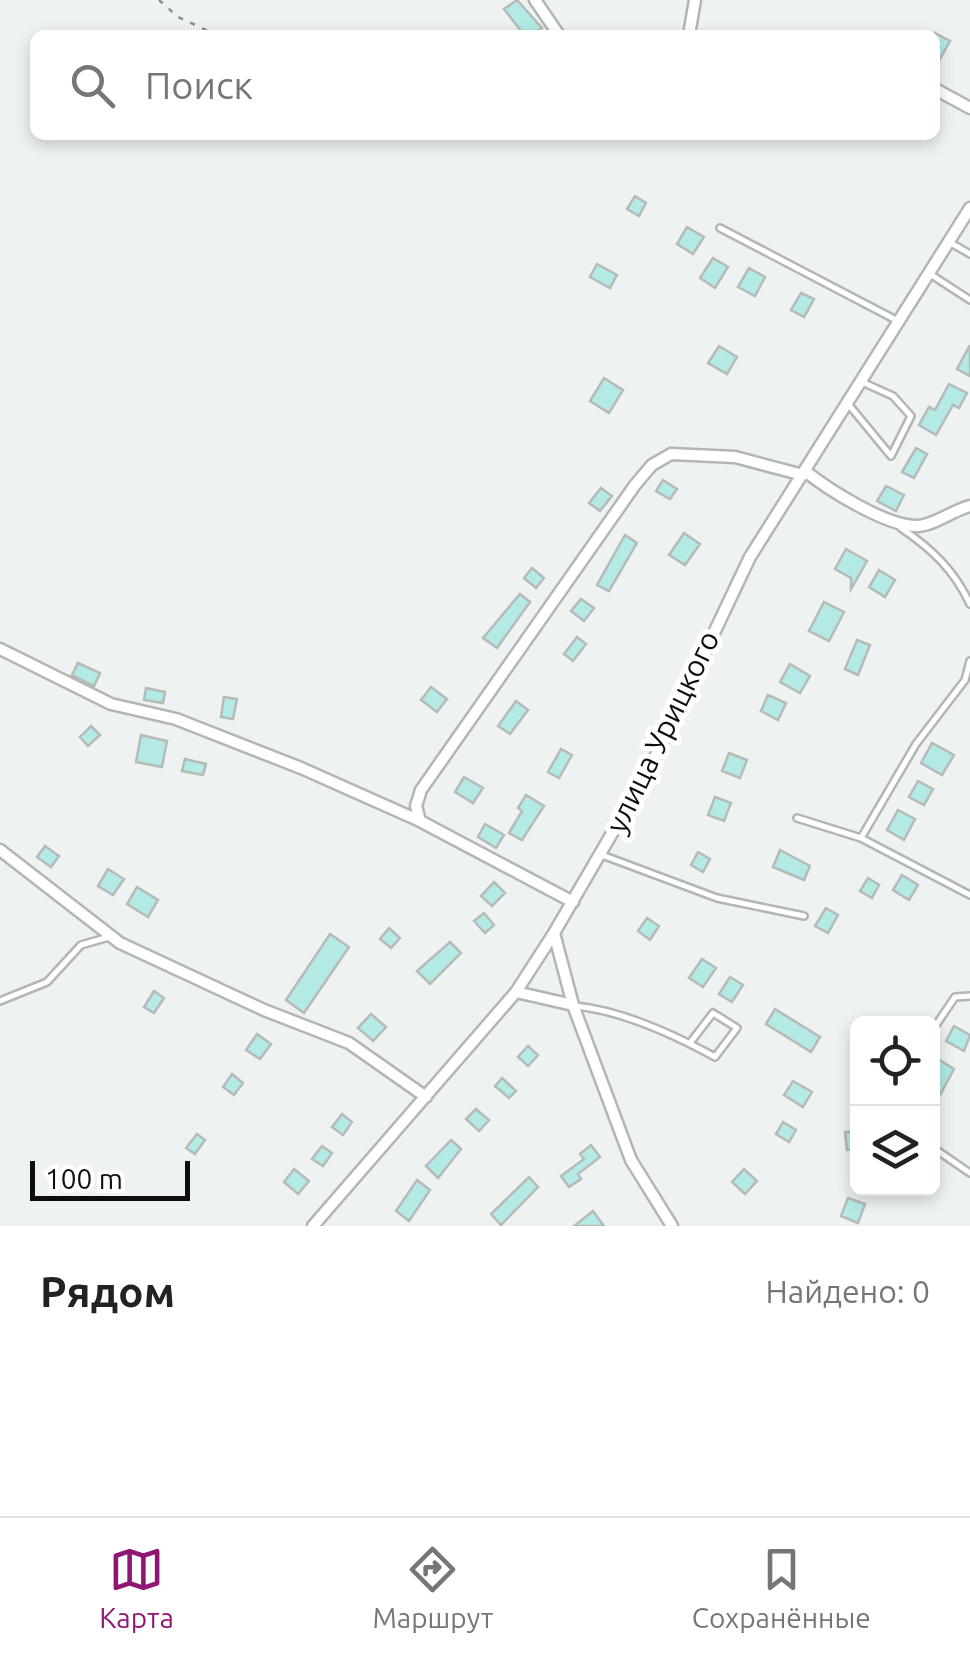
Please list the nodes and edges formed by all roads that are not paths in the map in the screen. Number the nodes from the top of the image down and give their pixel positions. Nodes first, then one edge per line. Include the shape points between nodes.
1 (535, 0) edge
2 (692, 2) edge
3 (556, 30) edge
4 (689, 30) edge
5 (940, 92) edge
6 (970, 108) edge
7 (970, 208) edge
8 (720, 228) dead end
9 (949, 242) junction
10 (970, 254) edge
11 (927, 272) junction
12 (970, 300) edge
13 (898, 320) junction
14 (862, 382) junction
15 (847, 402) junction
16 (804, 473) junction
17 (970, 506) edge
18 (895, 523) junction
19 (970, 604) edge
20 (0, 649) edge
21 (970, 661) edge
22 (797, 818) dead end
23 (420, 821) junction
24 (861, 838) junction
25 (0, 850) edge
26 (602, 855) junction
27 (970, 896) edge
28 (573, 902) junction
29 (804, 916) dead end
30 (554, 933) junction
31 (112, 936) junction
32 (516, 992) junction
33 (970, 996) edge
34 (0, 1001) edge
35 (573, 1006) junction
36 (940, 1019) edge
37 (690, 1043) junction
38 (426, 1097) junction
39 (940, 1152) edge
40 (970, 1173) edge
41 (313, 1226) edge
42 (672, 1226) edge

1 - 3 street
2 - 4 street
5 - 6 street
7 - 9 street, улица Урицкого
8 - 13 lane
9 - 10 lane
9 - 11 street, улица Урицкого
11 - 12 lane
11 - 13 street, улица Урицкого
13 - 14 street, улица Урицкого
14 - 15 street, улица Урицкого
14 - 15 lane via 893,396 911,416 891,456
15 - 16 street, улица Урицкого
16 - 18 street
16 - 23 street via 735,457 671,454 652,465 421,790
16 - 26 street, улица Урицкого via 750,557
17 - 18 street via 921,526
18 - 19 lane via 932,549
20 - 23 street via 111,704 176,719
21 - 24 lane via 965,680 916,744
22 - 24 lane
23 - 28 street
24 - 27 lane
25 - 31 street
26 - 28 street, улица Урицкого
26 - 29 lane via 717,898
28 - 30 street, улица Урицкого
30 - 32 street, улица Урицкого
30 - 35 street
31 - 34 lane via 81,945 47,982
31 - 38 street via 349,1043
32 - 35 street
32 - 38 street, улица Урицкого
33 - 36 lane via 955,997
35 - 37 lane via 602,1008
35 - 42 street via 630,1160
37 - 37 lane via 715,1057 737,1028 713,1013
38 - 41 street, улица Урицкого
39 - 40 lane

